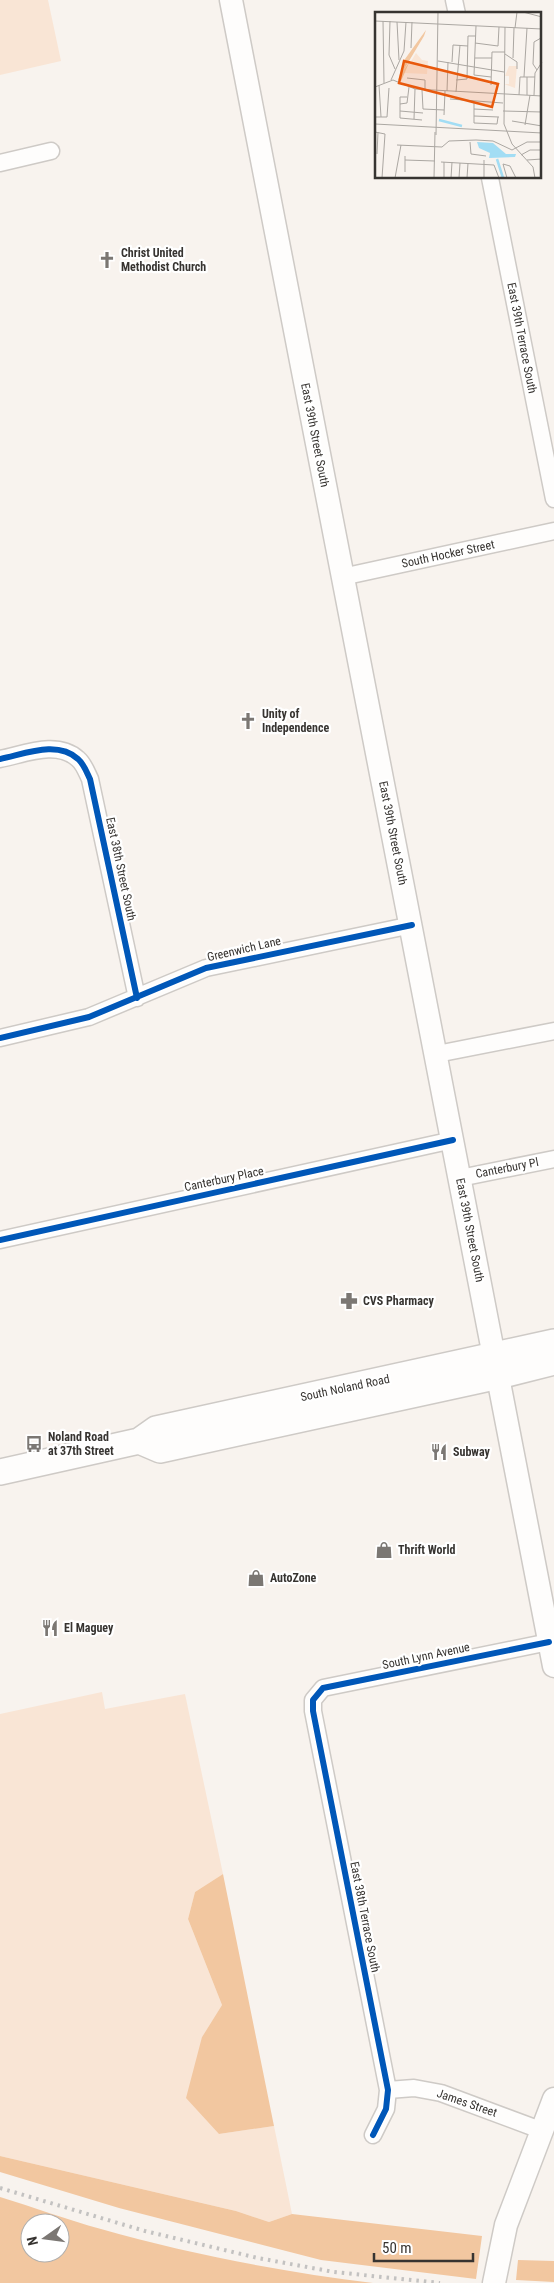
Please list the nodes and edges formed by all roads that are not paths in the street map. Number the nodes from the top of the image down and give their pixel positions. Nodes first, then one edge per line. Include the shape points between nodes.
1 (232, 0) edge
2 (51, 151) dead end
3 (0, 163) edge
4 (490, 179) edge
5 (550, 458) edge
6 (554, 499) edge
7 (554, 531) edge
8 (342, 577) junction
9 (0, 759) edge
10 (412, 925) junction
11 (137, 998) junction
12 (554, 1031) edge
13 (0, 1038) edge
14 (436, 1054) junction
15 (453, 1140) junction
16 (554, 1159) edge
17 (460, 1178) junction
18 (0, 1240) edge
19 (554, 1342) edge
20 (554, 1362) edge
21 (497, 1366) junction
22 (0, 1472) edge
23 (549, 1642) junction
24 (554, 1666) edge
25 (313, 1700) joint
26 (388, 2090) junction
27 (554, 2100) edge
28 (543, 2131) junction
29 (373, 2135) dead end
30 (494, 2283) edge

1 - 8 main road, East 39th Street South
2 - 3 street
4 - 5 street, East 39th Terrace South
5 - 6 street, East 39th Terrace South
7 - 8 street, South Hocker Street
8 - 10 main road, East 39th Street South
9 - 11 street, East 38th Street South via 48,749 68,752 80,760 90,779
10 - 11 street, Greenwich Lane via 206,968
10 - 14 main road, East 39th Street South
11 - 13 street, Greenwich Lane via 89,1017
12 - 14 street
14 - 15 main road, East 39th Street South
15 - 17 main road, East 39th Street South
15 - 18 street, Canterbury Place
16 - 17 street, Canterbury Pl
17 - 21 main road, East 39th Street South
19 - 21 main road, South Noland Road
20 - 21 main road, South Noland Road
21 - 22 main road, South Noland Road via 324,1403 160,1450 139,1441
21 - 23 main road, East 39th Street South
23 - 24 main road, East 39th Street South
23 - 25 street, South Lynn Avenue via 324,1688
25 - 26 street, East 38th Terrace South
26 - 28 street, James Street via 414,2088 441,2093
26 - 29 street, East 38th Terrace South via 386,2109
27 - 28 main road
28 - 30 main road via 506,2225

